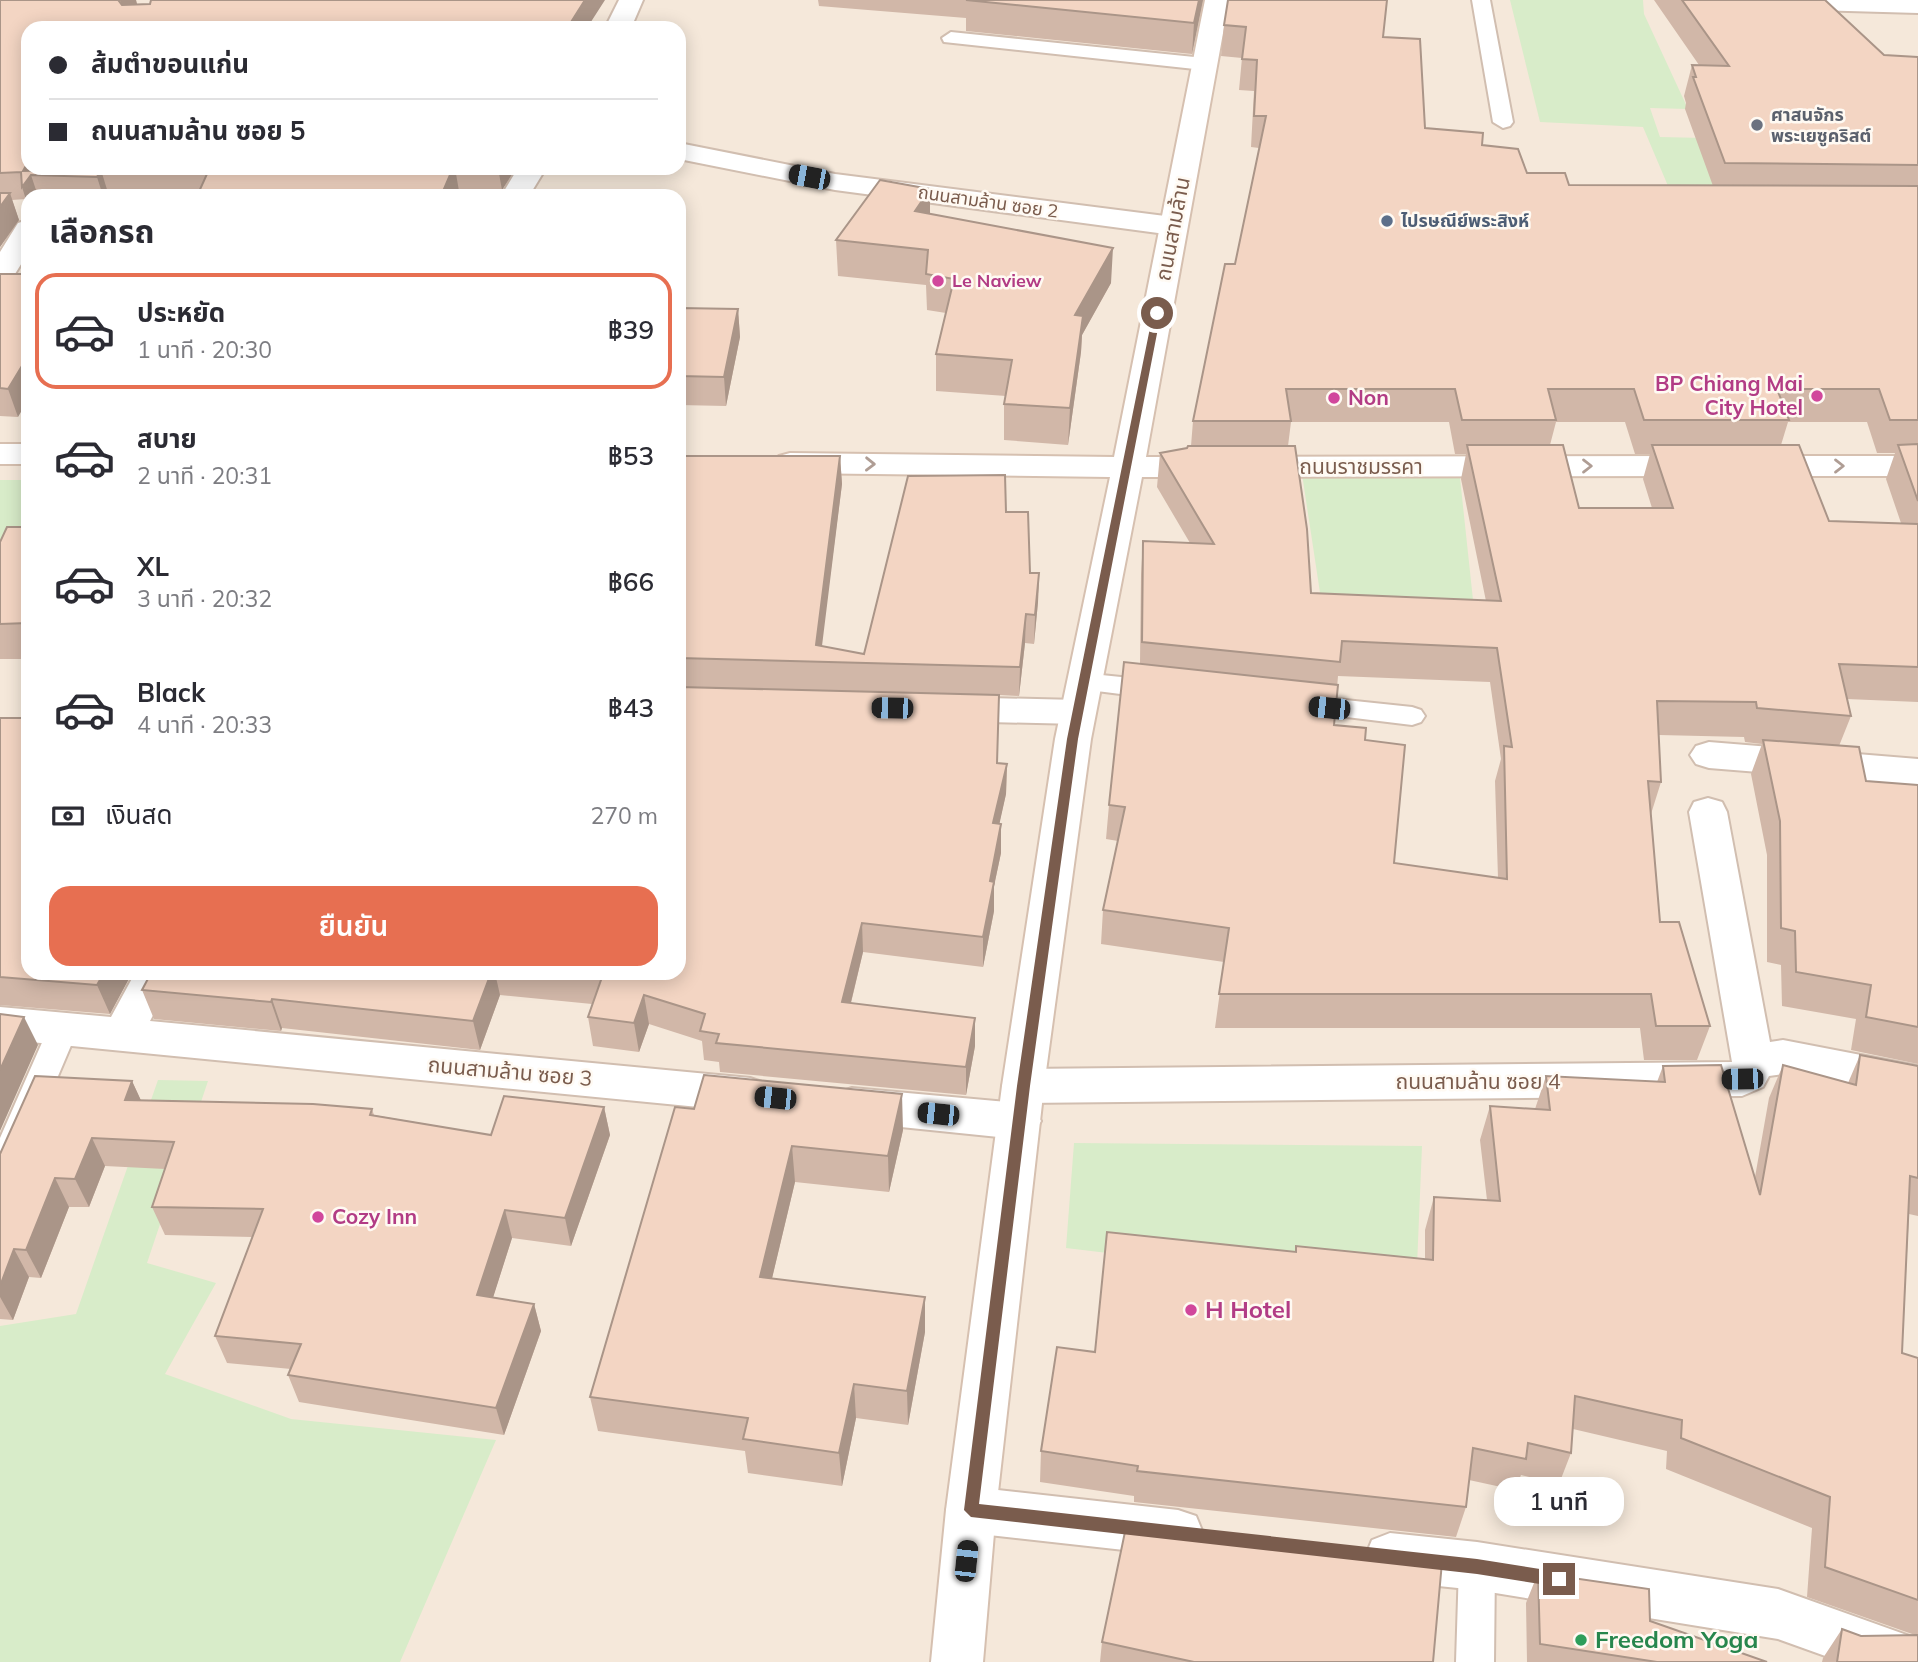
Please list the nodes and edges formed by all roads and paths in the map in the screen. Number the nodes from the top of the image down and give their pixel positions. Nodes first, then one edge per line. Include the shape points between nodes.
1 (631, 0) edge
2 (1217, 0) edge
3 (1481, 0) edge
4 (1705, 0) edge
5 (1918, 6) edge
6 (621, 21) edge
7 (951, 38) dead end
8 (1204, 64) junction
9 (1503, 122) dead end
10 (686, 152) edge
11 (21, 219) edge
12 (1173, 226) junction
13 (0, 276) edge
14 (0, 454) edge
15 (21, 454) edge
16 (761, 463) edge
17 (1918, 466) edge
18 (1128, 467) junction
19 (1178, 692) edge
20 (1080, 697) junction
21 (1275, 702) edge
22 (913, 708) edge
23 (1412, 716) dead end
24 (1709, 755) dead end
25 (1918, 772) edge
26 (1708, 812) dead end
27 (151, 980) edge
28 (0, 1023) edge
29 (63, 1029) junction
30 (122, 1035) junction
31 (1753, 1062) junction
32 (1918, 1083) edge
33 (1021, 1103) junction
34 (0, 1175) edge
35 (971, 1510) junction
36 (1217, 1538) edge
37 (1340, 1551) edge
38 (1477, 1566) junction
39 (957, 1662) edge
40 (1475, 1662) edge
41 (1912, 1662) edge

1 - 6 street
2 - 8 street, ถนนสามล้าน
3 - 9 lane
4 - 5 street
7 - 8 lane
8 - 12 street, ถนนสามล้าน
10 - 12 street, ถนนสามล้าน ซอย 2 via 835,181
11 - 13 street
12 - 18 street, ถนนสามล้าน
14 - 15 street
16 -> 18 street, ถนนราชมรรคา
18 -> 17 street, ถนนราชมรรคา
18 - 20 street, ถนนสามล้าน
19 - 20 lane
20 - 22 street
20 - 33 street, ถนนสามล้าน
21 - 23 lane
24 - 25 street
26 - 31 street
27 - 30 street
28 - 29 street, ถนนสามล้าน ซอย 3
29 - 30 street, ถนนสามล้าน ซอย 3
29 - 34 lane
30 - 33 street, ถนนสามล้าน ซอย 3 via 799,1100
31 - 32 street, ถนนสามล้าน ซอย 4 via 1783,1057
31 - 33 street, ถนนสามล้าน ซอย 4 via 1742,1079
33 - 35 street, ถนนสามล้าน
35 - 36 street
35 - 39 street, ถนนสามล้าน
37 - 38 street
38 - 40 lane
38 - 41 street via 1779,1614

